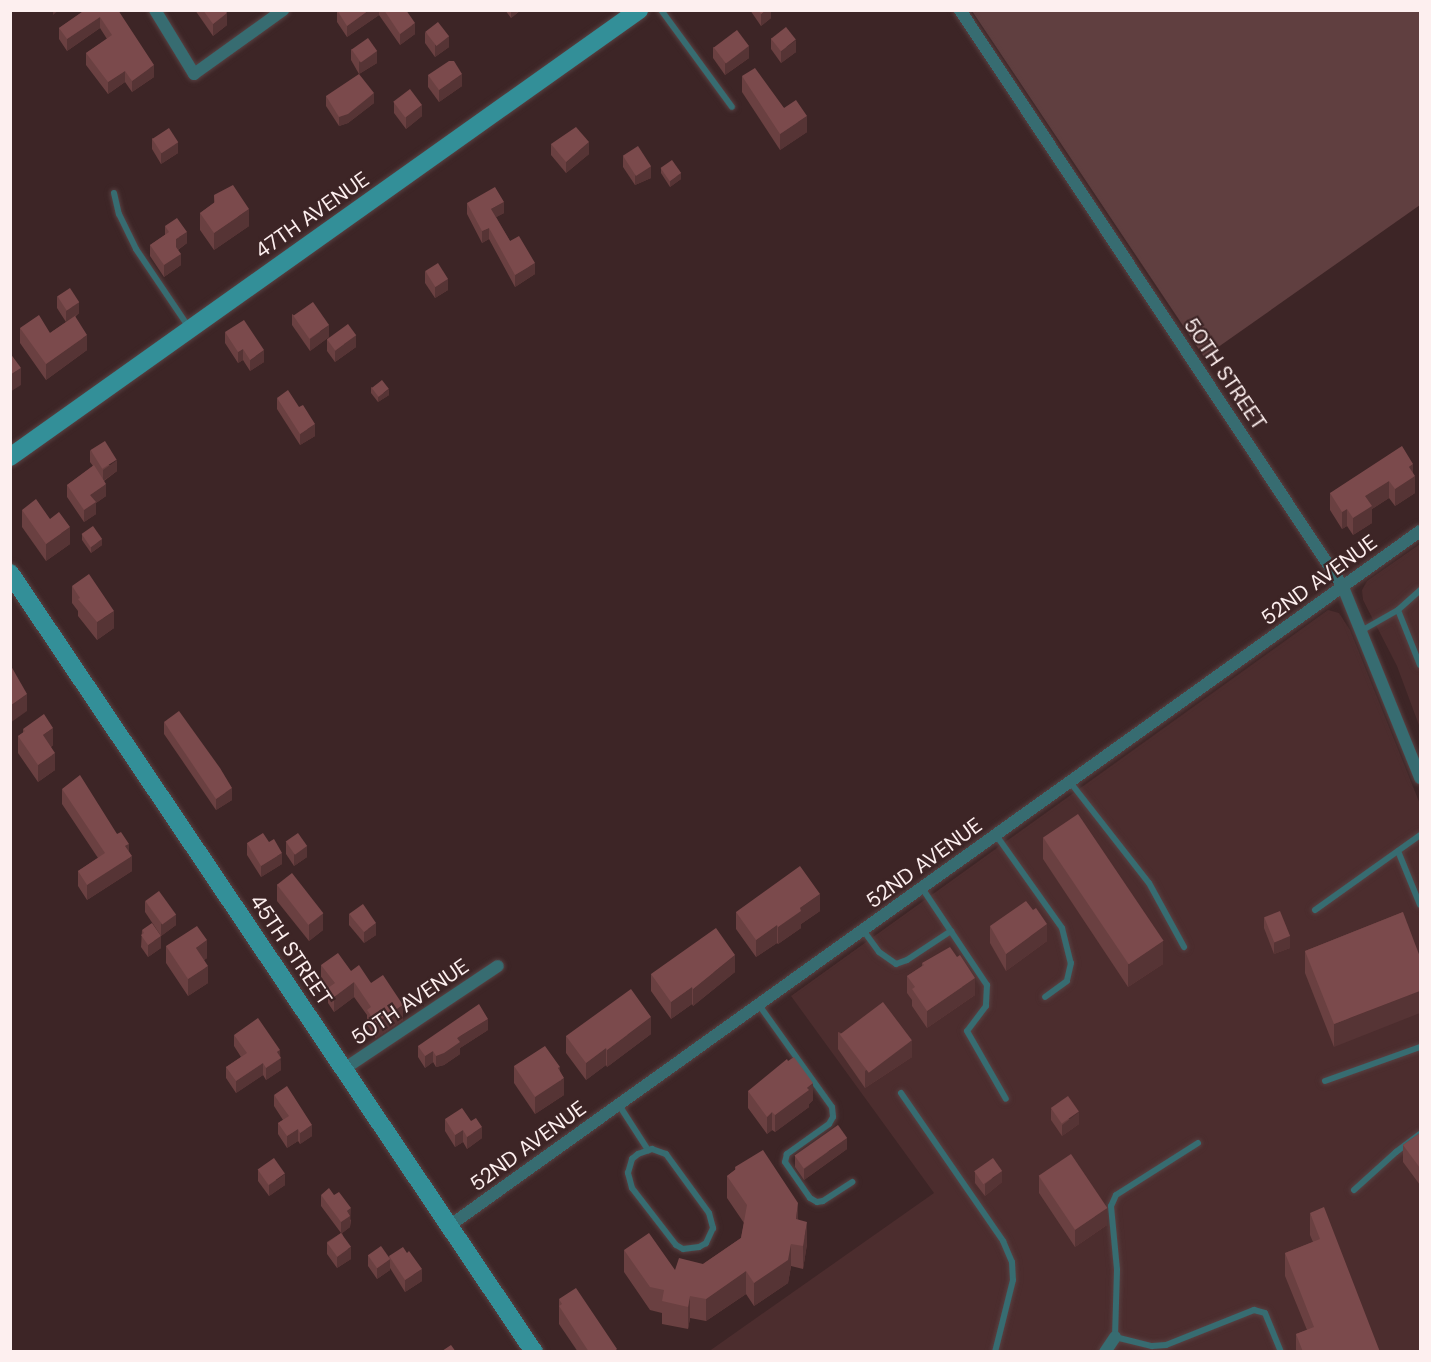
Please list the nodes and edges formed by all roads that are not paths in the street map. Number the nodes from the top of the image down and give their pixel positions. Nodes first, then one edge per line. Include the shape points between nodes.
1 (154, 10) edge
2 (283, 10) edge
3 (639, 10) edge
4 (661, 10) edge
5 (960, 10) edge
6 (732, 107) dead end
7 (114, 193) dead end
8 (190, 329) junction
9 (10, 457) edge
10 (1420, 531) edge
11 (10, 573) edge
12 (1343, 587) junction
13 (1420, 590) edge
14 (1398, 609) junction
15 (1361, 632) junction
16 (1420, 665) edge
17 (1420, 778) edge
18 (1070, 782) junction
19 (996, 835) junction
20 (1420, 835) edge
21 (1398, 851) junction
22 (921, 888) junction
23 (1420, 906) edge
24 (1315, 910) dead end
25 (863, 930) junction
26 (951, 932) junction
27 (1184, 948) dead end
28 (498, 966) dead end
29 (1045, 997) dead end
30 (759, 1005) junction
31 (1420, 1047) edge
32 (344, 1069) junction
33 (1325, 1081) dead end
34 (901, 1093) dead end
35 (1006, 1099) dead end
36 (619, 1105) junction
37 (1420, 1134) edge
38 (1198, 1143) dead end
39 (648, 1150) junction
40 (852, 1182) dead end
41 (1354, 1190) dead end
42 (449, 1226) junction
43 (1115, 1337) junction
44 (1152, 1346) junction
45 (534, 1352) edge
46 (995, 1352) edge
47 (1105, 1352) edge
48 (1159, 1352) edge
49 (1281, 1352) edge

1 - 2 street via 194,74
3 - 8 street, 47TH AVENUE
4 - 6 lane
5 - 12 street, 50TH STREET
7 - 8 lane via 119,214 136,249
8 - 9 street, 47TH AVENUE
10 - 12 street, 52ND AVENUE
11 - 32 street, 45TH STREET
12 - 15 street, 50TH STREET
12 - 18 street, 52ND AVENUE
13 - 14 lane
14 - 15 lane
14 - 16 lane
15 - 17 street, 50TH STREET
18 - 19 street, 52ND AVENUE
18 - 27 lane via 1149,884
19 - 22 street, 52ND AVENUE
19 - 29 lane via 1062,928 1071,963 1067,981
20 - 21 lane
21 - 23 lane
21 - 24 lane
22 - 25 street, 52ND AVENUE
22 - 26 lane
25 - 26 lane via 879,952 896,964
25 - 30 street, 52ND AVENUE
26 - 35 lane via 987,985 986,1006 967,1031
28 - 32 street, 50TH AVENUE
30 - 36 street, 52ND AVENUE
30 - 40 lane via 832,1107 829,1124 788,1154 785,1162 817,1202
31 - 33 lane
32 - 42 street, 45TH STREET
34 - 46 lane via 1003,1241 1012,1262 1013,1280
36 - 39 lane
36 - 42 street, 52ND AVENUE
37 - 41 lane
38 - 43 lane via 1116,1195 1111,1206 1117,1270
39 - 39 lane via 638,1154 629,1166 632,1188 676,1245 691,1250 699,1247 711,1236 709,1213 666,1154
42 - 45 street, 45TH STREET
43 - 44 lane
43 - 47 street
44 - 48 lane
44 - 49 lane via 1166,1345 1254,1310 1265,1313

